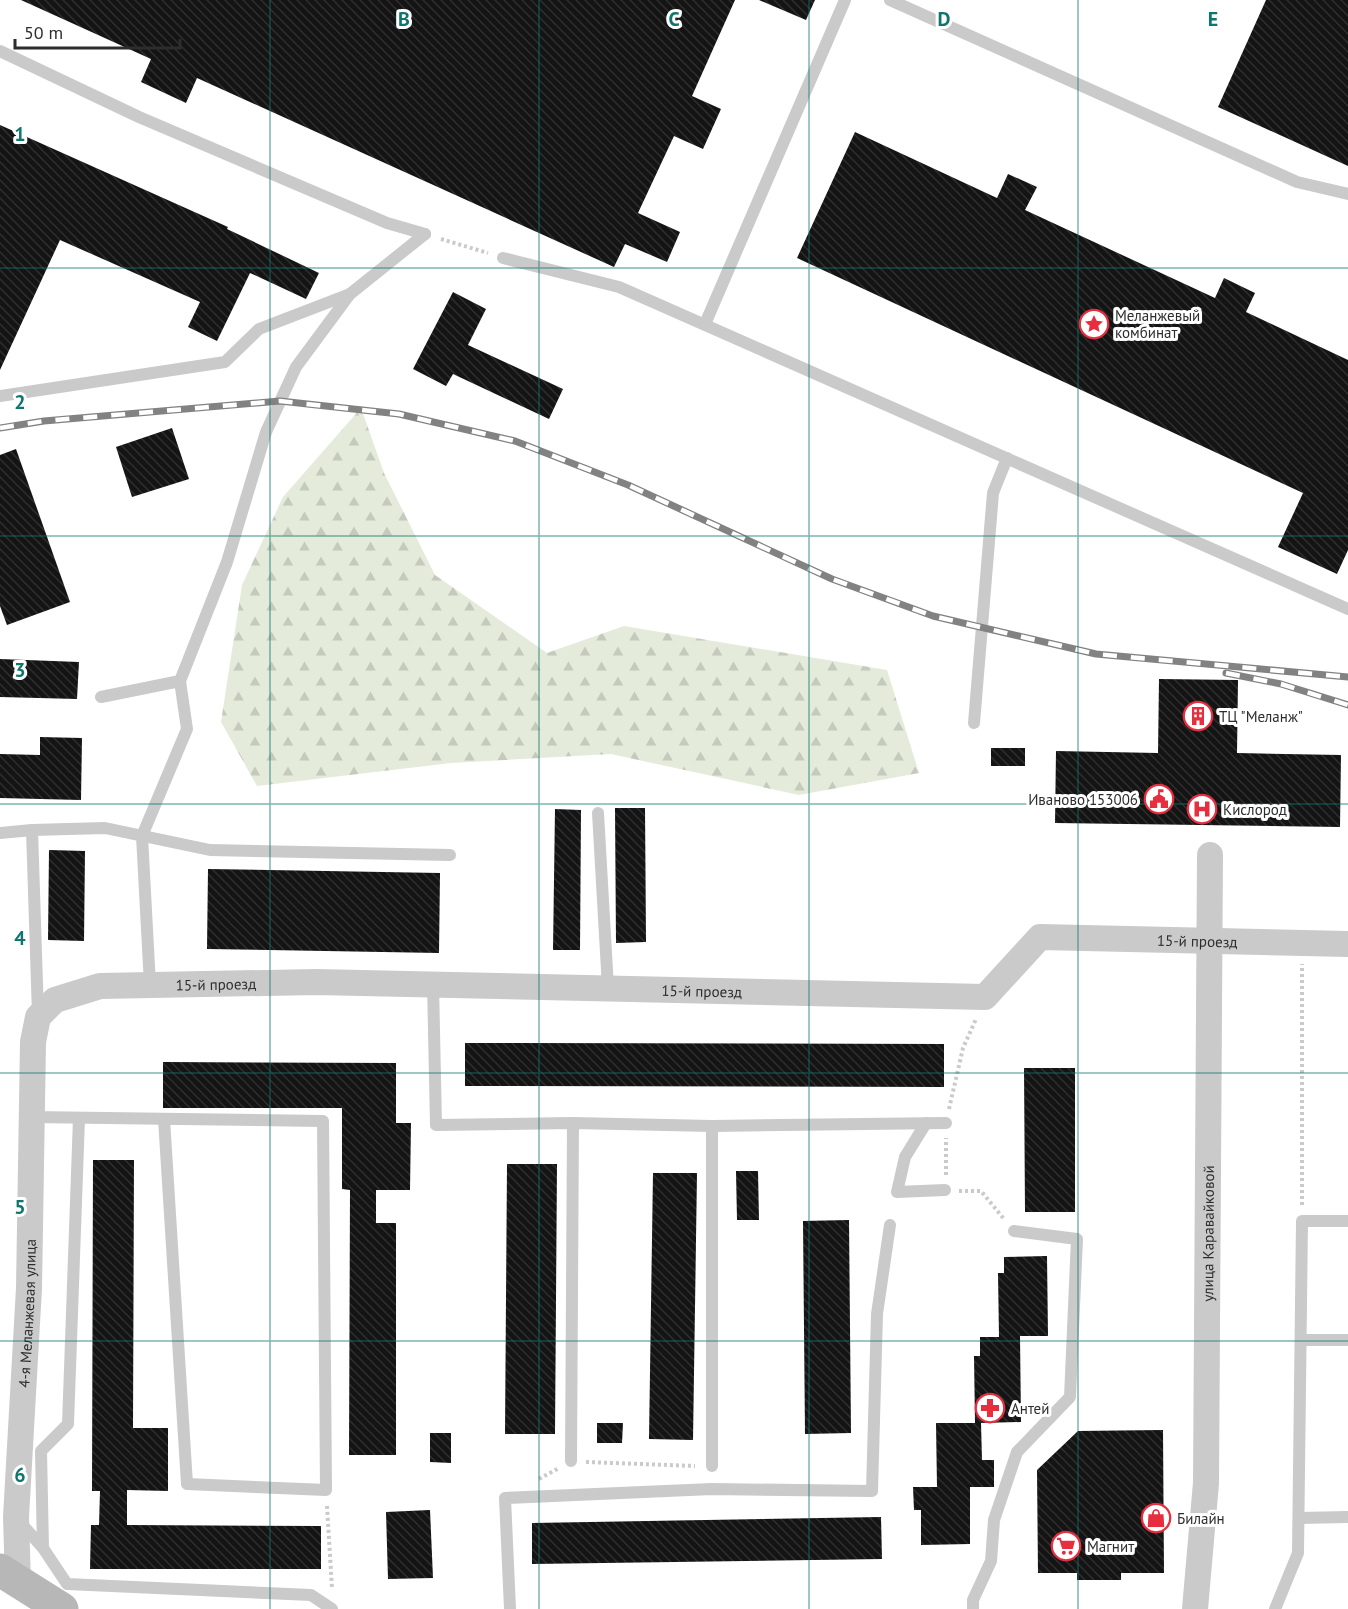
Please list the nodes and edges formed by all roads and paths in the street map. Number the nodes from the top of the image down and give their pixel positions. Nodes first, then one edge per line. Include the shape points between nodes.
1 (845, 0) edge
2 (890, 0) edge
3 (0, 51) edge
4 (1348, 194) edge
5 (425, 234) junction
6 (503, 258) joint
7 (350, 294) junction
8 (705, 324) junction
9 (0, 396) edge
10 (1007, 458) junction
11 (1348, 609) edge
12 (180, 681) junction
13 (101, 697) dead end
14 (974, 723) dead end
15 (598, 813) dead end
16 (32, 830) junction
17 (0, 833) edge
18 (142, 836) junction
19 (450, 855) dead end
20 (1210, 855) dead end
21 (1210, 942) junction
22 (1302, 943) junction
23 (1348, 944) edge
24 (433, 984) junction
25 (150, 985) junction
26 (608, 988) junction
27 (986, 997) junction
28 (38, 1017) junction
29 (31, 1117) junction
30 (79, 1118) junction
31 (164, 1119) junction
32 (573, 1123) junction
33 (926, 1123) junction
34 (946, 1123) junction
35 (712, 1126) junction
36 (945, 1190) junction
37 (1302, 1221) junction
38 (1348, 1221) edge
39 (890, 1225) dead end
40 (1014, 1231) joint
41 (1302, 1340) junction
42 (1348, 1340) edge
43 (571, 1461) joint
44 (712, 1466) joint
45 (326, 1490) junction
46 (16, 1517) junction
47 (1348, 1517) edge
48 (1299, 1518) junction
49 (43, 1548) junction
50 (14, 1587) edge
51 (332, 1603) edge
52 (62, 1609) edge
53 (510, 1609) edge
54 (973, 1609) edge
55 (1195, 1609) edge
56 (1275, 1609) edge

1 - 8 lane
2 - 4 lane via 1298,182
3 - 5 lane via 139,117 387,223
5 - 6 path
5 - 7 lane
6 - 8 lane via 619,287
7 - 9 lane via 259,329 225,362
7 - 12 lane via 296,368 266,432 227,561
8 - 10 lane
10 - 11 lane
10 - 14 lane via 993,493
12 - 13 lane
12 - 18 lane via 187,729
15 - 26 lane
16 - 17 lane
16 - 18 lane via 105,828
16 - 28 lane
18 - 19 lane via 210,850
18 - 25 lane
20 - 21 street, улица Каравайковой
21 - 22 street, 15-й проезд
21 - 27 street, 15-й проезд via 1040,937
21 - 55 street, улица Каравайковой via 1206,1484
22 - 23 street, 15-й проезд
22 - 37 path
24 - 25 street, 15-й проезд
24 - 26 street, 15-й проезд
24 - 32 lane via 436,1125
25 - 28 street, 15-й проезд via 100,986 55,1000
26 - 27 street, 15-й проезд
27 - 34 path via 963,1048
28 - 29 street, 4-я Меланжевая улица via 33,1042
29 - 30 lane
29 - 46 street, 4-я Меланжевая улица via 29,1288
30 - 31 lane
30 - 49 lane via 68,1424 41,1451
31 - 45 lane via 187,1484
31 - 45 lane via 323,1121
32 - 35 lane
32 - 43 lane
33 - 34 lane
33 - 35 lane
33 - 36 lane via 905,1157 897,1192
34 - 36 path
35 - 44 lane
36 - 40 path via 981,1191
37 - 38 lane
37 - 41 lane
39 - 53 lane via 877,1314 872,1491 712,1489 506,1498
40 - 54 lane via 1077,1239 1070,1397 1017,1452 994,1521 991,1561 973,1600
41 - 42 lane
41 - 48 lane
43 - 44 path
45 - 51 path
46 - 49 lane
46 - 50 street, 4-я Меланжевая улица
47 - 48 lane
48 - 56 lane via 1298,1553
49 - 51 lane via 67,1584 311,1595
50 - 52 main road

